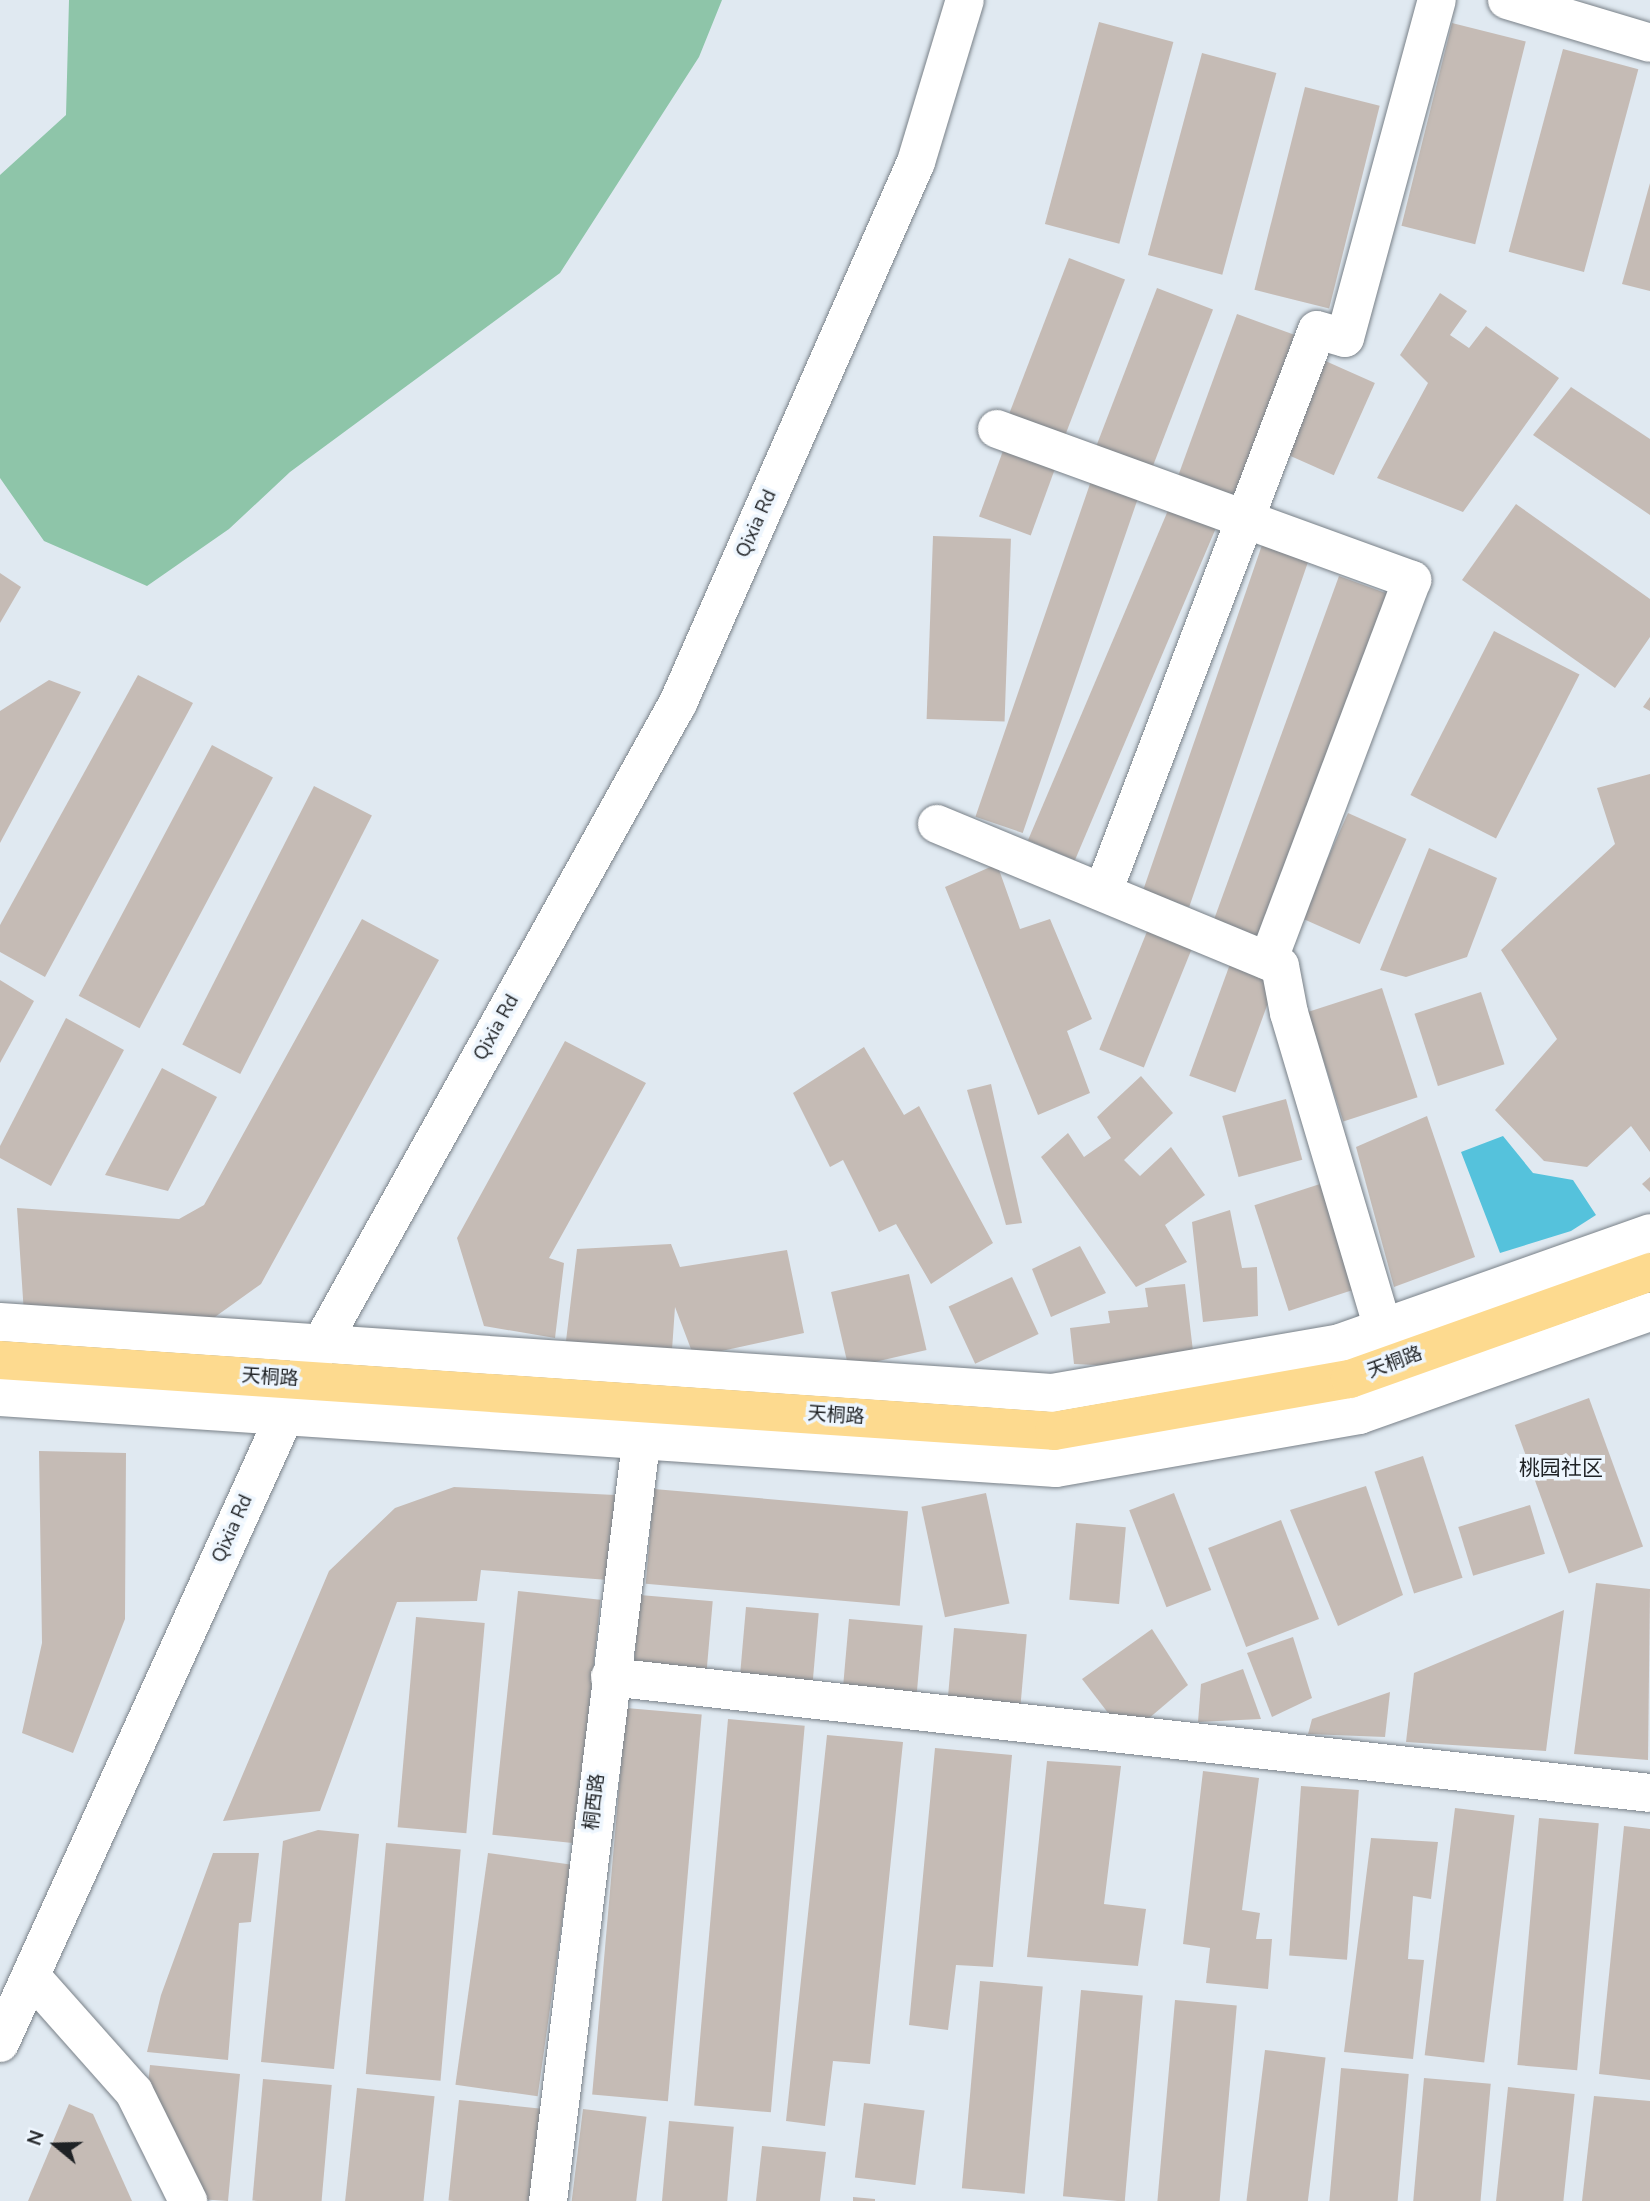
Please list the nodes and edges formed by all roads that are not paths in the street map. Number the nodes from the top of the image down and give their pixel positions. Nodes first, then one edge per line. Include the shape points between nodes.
1 (965, 0) edge
2 (1437, 0) edge
3 (1507, 0) edge
4 (1650, 43) edge
5 (997, 429) dead end
6 (937, 824) dead end
7 (1103, 892) junction
8 (1268, 961) junction
9 (1650, 1233) edge
10 (1650, 1272) edge
11 (1650, 1312) edge
12 (0, 1322) edge
13 (320, 1345) junction
14 (0, 1360) edge
15 (1394, 1363) junction
16 (301, 1380) junction
17 (0, 1398) edge
18 (646, 1403) junction
19 (284, 1417) junction
20 (640, 1442) junction
21 (610, 1677) junction
22 (1650, 1793) edge
23 (30, 1976) junction
24 (0, 2043) edge
25 (188, 2201) edge
26 (548, 2201) edge

1 - 13 street, Qixia Rd via 916,162 678,703
2 - 7 street via 1345,338 1317,330
3 - 4 street
5 - 8 street via 1412,580
6 - 7 street
7 - 8 street
8 - 15 street via 1280,966 1289,1013
9 - 13 street via 1340,1343 1052,1393
10 - 15 main road, 天桐路
11 - 20 street via 1359,1416 1056,1468
12 - 13 street
13 - 16 street, Qixia Rd
14 - 16 main road, 天桐路
15 - 18 main road, 天桐路 via 1350,1379 1054,1431
16 - 18 main road, 天桐路
16 - 19 street, Qixia Rd
17 - 19 street
18 - 20 street, 桐西路
19 - 20 street
19 - 23 street, Qixia Rd
20 - 21 street, 桐西路
21 - 22 street
21 - 26 street, 桐西路
23 - 24 street, Qixia Rd
23 - 25 street via 134,2092

